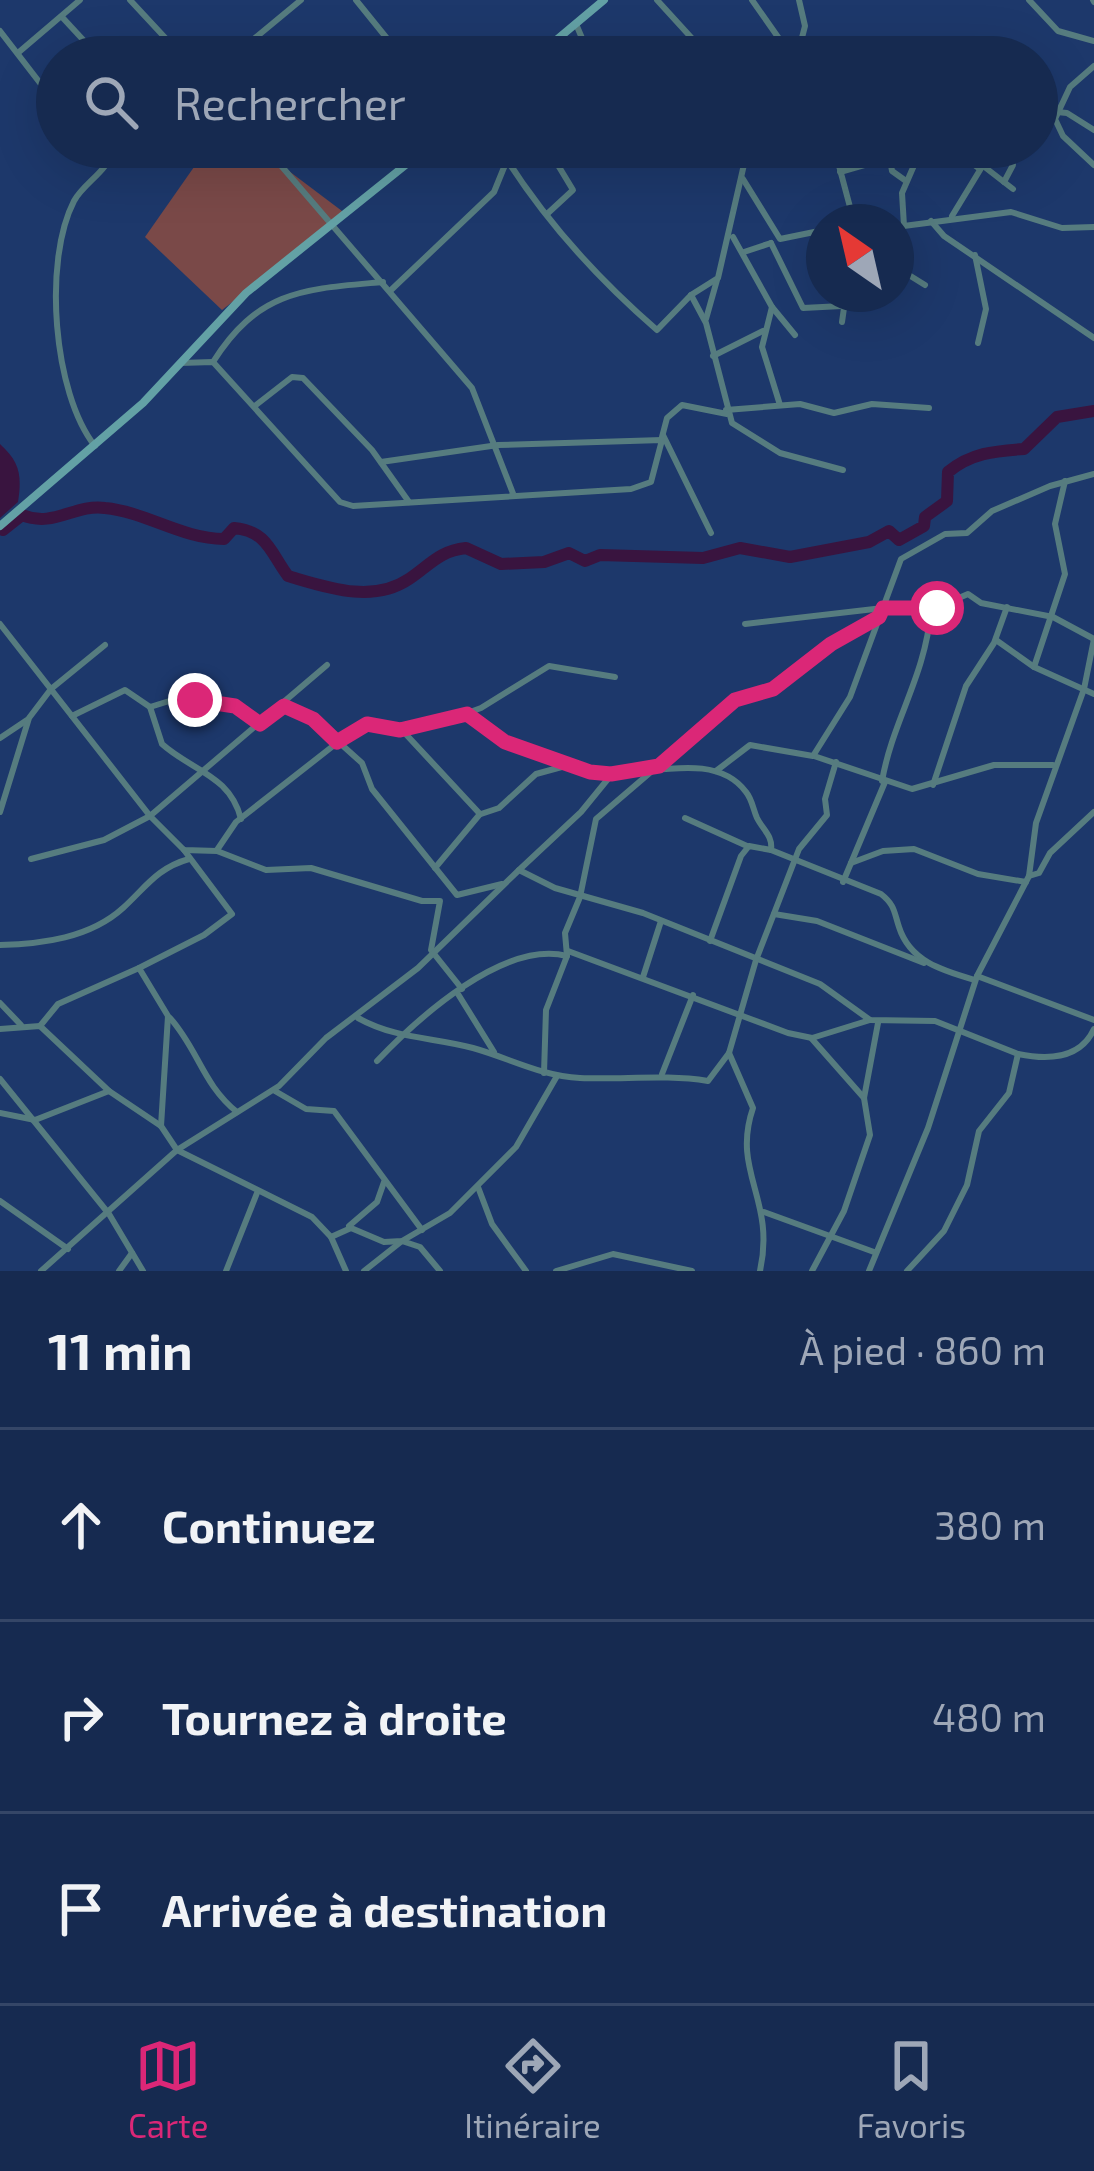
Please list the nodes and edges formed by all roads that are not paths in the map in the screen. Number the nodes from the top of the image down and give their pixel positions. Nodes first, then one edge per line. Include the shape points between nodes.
1 (80, 0) edge
2 (130, 0) edge
3 (301, 0) edge
4 (356, 0) edge
5 (604, 0) edge
6 (657, 0) edge
7 (752, 0) edge
8 (799, 0) edge
9 (1030, 0) edge
10 (1050, 0) edge
11 (1039, 9) junction
12 (62, 17) junction
13 (576, 23) junction
14 (0, 31) edge
15 (39, 36) edge
16 (80, 36) edge
17 (163, 36) edge
18 (257, 36) edge
19 (385, 36) edge
20 (562, 36) edge
21 (581, 36) edge
22 (690, 36) edge
23 (779, 36) edge
24 (801, 36) edge
25 (36, 38) edge
26 (1094, 41) edge
27 (18, 53) junction
28 (1094, 65) edge
29 (36, 77) edge
30 (1058, 111) joint
31 (1058, 128) edge
32 (1094, 130) edge
33 (1094, 165) edge
34 (103, 168) edge
35 (284, 168) edge
36 (403, 168) edge
37 (503, 168) edge
38 (513, 168) edge
39 (560, 168) edge
40 (744, 168) edge
41 (839, 168) edge
42 (892, 168) edge
43 (912, 168) edge
44 (980, 168) edge
45 (983, 168) edge
46 (1011, 168) edge
47 (742, 178) junction
48 (906, 181) junction
49 (1004, 182) junction
50 (1013, 189) dead end
51 (849, 204) edge
52 (903, 204) edge
53 (547, 214) junction
54 (952, 216) junction
55 (931, 220) junction
56 (914, 224) edge
57 (335, 226) junction
58 (1094, 227) edge
59 (731, 233) junction
60 (806, 234) edge
61 (776, 241) junction
62 (742, 253) junction
63 (975, 255) junction
64 (718, 278) junction
65 (914, 278) edge
66 (383, 282) junction
67 (925, 285) dead end
68 (390, 291) junction
69 (691, 295) junction
70 (772, 307) junction
71 (806, 309) edge
72 (842, 312) edge
73 (842, 322) dead end
74 (706, 323) junction
75 (763, 331) junction
76 (795, 335) dead end
77 (1094, 338) edge
78 (977, 343) dead end
79 (712, 356) junction
80 (214, 362) junction
81 (180, 363) junction
82 (256, 405) junction
83 (780, 405) junction
84 (929, 408) dead end
85 (727, 412) junction
86 (662, 438) junction
87 (95, 446) junction
88 (497, 446) junction
89 (381, 462) junction
90 (843, 470) dead end
91 (1094, 474) edge
92 (1064, 481) junction
93 (514, 496) junction
94 (410, 502) junction
95 (0, 526) edge
96 (711, 532) dead end
97 (1007, 607) junction
98 (931, 610) junction
99 (881, 613) junction
100 (1053, 616) junction
101 (0, 624) edge
102 (745, 624) dead end
103 (1094, 639) edge
104 (996, 640) junction
105 (105, 645) dead end
106 (327, 665) dead end
107 (1034, 667) junction
108 (615, 677) dead end
109 (51, 688) junction
110 (1084, 689) junction
111 (1094, 694) edge
112 (284, 706) junction
113 (150, 707) junction
114 (467, 714) junction
115 (72, 716) junction
116 (29, 718) junction
117 (260, 724) junction
118 (400, 730) junction
119 (0, 738) edge
120 (337, 742) junction
121 (813, 756) junction
122 (836, 762) junction
123 (568, 765) junction
124 (1053, 765) junction
125 (659, 766) junction
126 (202, 768) junction
127 (716, 771) junction
128 (611, 774) junction
129 (883, 782) junction
130 (933, 785) junction
131 (0, 812) edge
132 (1094, 812) edge
133 (480, 814) junction
134 (149, 816) junction
135 (685, 818) dead end
136 (241, 819) junction
137 (748, 846) junction
138 (184, 850) junction
139 (771, 850) junction
140 (217, 851) junction
141 (31, 859) dead end
142 (189, 859) junction
143 (796, 861) junction
144 (851, 863) junction
145 (435, 868) junction
146 (519, 870) junction
147 (1028, 879) junction
148 (843, 882) junction
149 (506, 883) junction
150 (457, 896) junction
151 (580, 897) junction
152 (440, 901) junction
153 (774, 914) junction
154 (661, 921) junction
155 (710, 941) junction
156 (0, 945) edge
157 (433, 953) junction
158 (568, 953) junction
159 (756, 960) junction
160 (924, 963) junction
161 (140, 968) junction
162 (643, 977) junction
163 (976, 978) junction
164 (460, 992) junction
165 (693, 995) junction
166 (0, 1003) edge
167 (741, 1014) junction
168 (167, 1016) junction
169 (358, 1018) junction
170 (874, 1022) junction
171 (1094, 1024) edge
172 (21, 1025) junction
173 (40, 1026) junction
174 (961, 1029) junction
175 (0, 1030) edge
176 (402, 1038) junction
177 (812, 1038) junction
178 (730, 1053) junction
179 (1018, 1054) junction
180 (495, 1056) junction
181 (376, 1060) dead end
182 (544, 1072) junction
183 (662, 1074) junction
184 (557, 1076) junction
185 (0, 1079) edge
186 (272, 1090) junction
187 (110, 1091) junction
188 (864, 1098) junction
189 (237, 1112) junction
190 (0, 1113) edge
191 (35, 1120) junction
192 (161, 1126) junction
193 (177, 1150) junction
194 (385, 1182) junction
195 (478, 1187) junction
196 (257, 1192) junction
197 (0, 1201) edge
198 (764, 1212) junction
199 (109, 1214) junction
200 (346, 1228) junction
201 (422, 1229) junction
202 (828, 1236) junction
203 (331, 1237) junction
204 (402, 1241) junction
205 (68, 1250) junction
206 (874, 1252) junction
207 (132, 1253) junction
208 (41, 1271) edge
209 (119, 1271) edge
210 (143, 1271) edge
211 (226, 1271) edge
212 (346, 1271) edge
213 (364, 1271) edge
214 (440, 1271) edge
215 (526, 1271) edge
216 (556, 1271) edge
217 (692, 1271) edge
218 (760, 1271) edge
219 (812, 1271) edge
220 (869, 1271) edge
221 (907, 1271) edge

1 - 12 street
2 - 17 street
3 - 18 street
4 - 19 street
5 - 13 street
6 - 22 street
7 - 23 street
8 - 24 street
9 - 11 street
10 - 11 street
11 - 26 street via 1058,32
12 - 15 street
12 - 16 street
13 - 20 street
13 - 21 street
14 - 27 street
25 - 27 street
27 - 29 street
28 - 30 street
30 - 32 street
31 - 33 street
34 - 87 street via 76,196 67,221 57,324 70,404
35 - 57 street
36 - 57 street
37 - 68 street via 491,196
38 - 53 street
39 - 53 street via 574,190
40 - 47 street
41 - 51 street
42 - 48 street
43 - 48 street
44 - 54 street
45 - 49 street
46 - 49 street
47 - 59 street
47 - 61 street
48 - 52 street
49 - 50 street
53 - 69 street via 657,330
54 - 55 street
54 - 58 street via 1011,212 1062,228
55 - 56 street
55 - 63 street
57 - 66 street
57 - 81 street via 246,293
59 - 62 street
59 - 64 street
60 - 61 street
61 - 62 street
61 - 71 street
62 - 70 street
63 - 77 street
63 - 78 street via 986,309
64 - 69 street
64 - 74 street
65 - 67 street
66 - 68 street
66 - 80 street via 294,291 246,324
68 - 88 street via 472,388
69 - 74 street
70 - 75 street
70 - 76 street
72 - 73 street
74 - 79 street
75 - 79 street
75 - 83 street via 765,368
79 - 85 street
80 - 81 street
80 - 82 street
81 - 87 street
82 - 89 street via 298,376
82 - 94 street via 340,502
83 - 84 street via 834,413 872,404
83 - 85 street
85 - 86 street via 682,406 667,418
85 - 90 street via 780,453
86 - 88 street
86 - 93 street via 646,485
86 - 96 street
87 - 95 street
88 - 89 street
88 - 93 street
89 - 94 street
91 - 92 street
92 - 99 street via 992,512 967,533 910,550 887,585
92 - 100 street via 1055,524 1065,574
93 - 94 street
97 - 98 street via 968,594
97 - 100 street
97 - 104 street
98 - 99 street
98 - 129 street via 929,644 890,740
99 - 102 street
99 - 121 street via 850,697
99 - 125 street via 773,689 735,700
100 - 103 street
100 - 107 street
101 - 109 street
103 - 110 street
104 - 107 street
104 - 130 street via 966,686
105 - 109 street
106 - 112 street
107 - 110 street
108 - 114 street via 549,666
109 - 115 street
109 - 116 street
110 - 111 street
110 - 124 street
112 - 117 street
112 - 120 street
113 - 115 street via 125,690
113 - 117 street via 179,698 231,705
113 - 126 street via 162,744
114 - 118 street
114 - 123 street via 505,742
115 - 134 street
116 - 119 street
116 - 131 street
117 - 126 street
118 - 120 street via 367,724
118 - 133 street
120 - 136 street
120 - 145 street via 362,763 372,789
121 - 122 street
121 - 127 street via 751,745
122 - 129 street
122 - 143 street via 827,814
123 - 128 street
123 - 133 street via 536,773 499,808
124 - 130 street via 994,765
124 - 147 street
125 - 127 street
125 - 128 street
125 - 151 street via 596,819
126 - 134 street
126 - 136 street via 226,788
127 - 139 street via 746,791
128 - 146 street
129 - 130 street
129 - 144 street
132 - 147 street
133 - 145 street
134 - 138 street
134 - 141 street via 104,840
135 - 137 street
136 - 140 street
137 - 139 street
137 - 155 street
138 - 140 street
138 - 142 street
139 - 143 street
140 - 152 street via 266,870 310,868
142 - 156 street via 154,874 119,912 65,939
142 - 161 street via 232,914
143 - 148 street
143 - 153 street
144 - 147 street via 914,849 978,874
144 - 148 street
145 - 150 street
146 - 149 street
146 - 151 street
147 - 163 street
148 - 160 street via 888,899 899,931
149 - 150 street
149 - 157 street
150 - 152 street
151 - 154 street
151 - 158 street via 565,933
152 - 157 street
153 - 159 street
153 - 160 street via 817,921
154 - 155 street
154 - 162 street
155 - 159 street
157 - 164 street
157 - 169 street
158 - 162 street
158 - 164 street via 508,959
158 - 182 street via 546,1010
159 - 167 street
159 - 170 street via 820,984
160 - 163 street
161 - 168 street
161 - 173 street via 58,1004
162 - 165 street
163 - 171 street
163 - 174 street
164 - 176 street
164 - 180 street
165 - 167 street
165 - 183 street
166 - 172 street
167 - 177 street
167 - 178 street
168 - 189 street via 193,1045 210,1088
168 - 192 street
169 - 176 street
169 - 186 street
170 - 174 street
170 - 177 street
170 - 188 street
171 - 179 street via 1082,1047 1055,1058
172 - 173 street
172 - 175 street
173 - 187 street
174 - 179 street
174 - 206 street
176 - 180 street
176 - 181 street
177 - 188 street
178 - 183 street via 708,1081
178 - 198 street via 751,1097 746,1164
179 - 221 street via 1009,1093 979,1131 967,1186 944,1231
180 - 182 street
182 - 184 street
183 - 184 street
184 - 195 street via 517,1147
185 - 191 street
186 - 189 street
186 - 194 street via 306,1108 334,1111
187 - 191 street
187 - 192 street
188 - 202 street via 870,1135
189 - 193 street
190 - 191 street
191 - 199 street
192 - 193 street
193 - 196 street
193 - 199 street
194 - 200 street via 376,1202
194 - 201 street
195 - 201 street
195 - 215 street via 492,1224
196 - 203 street via 296,1205
196 - 211 street
197 - 205 street
198 - 202 street
198 - 218 street
199 - 205 street
199 - 207 street
200 - 203 street
200 - 204 street
201 - 204 street
202 - 206 street
202 - 219 street
203 - 212 street
204 - 213 street
204 - 214 street
205 - 208 street
206 - 220 street
207 - 209 street
207 - 210 street
216 - 217 street via 613,1254

